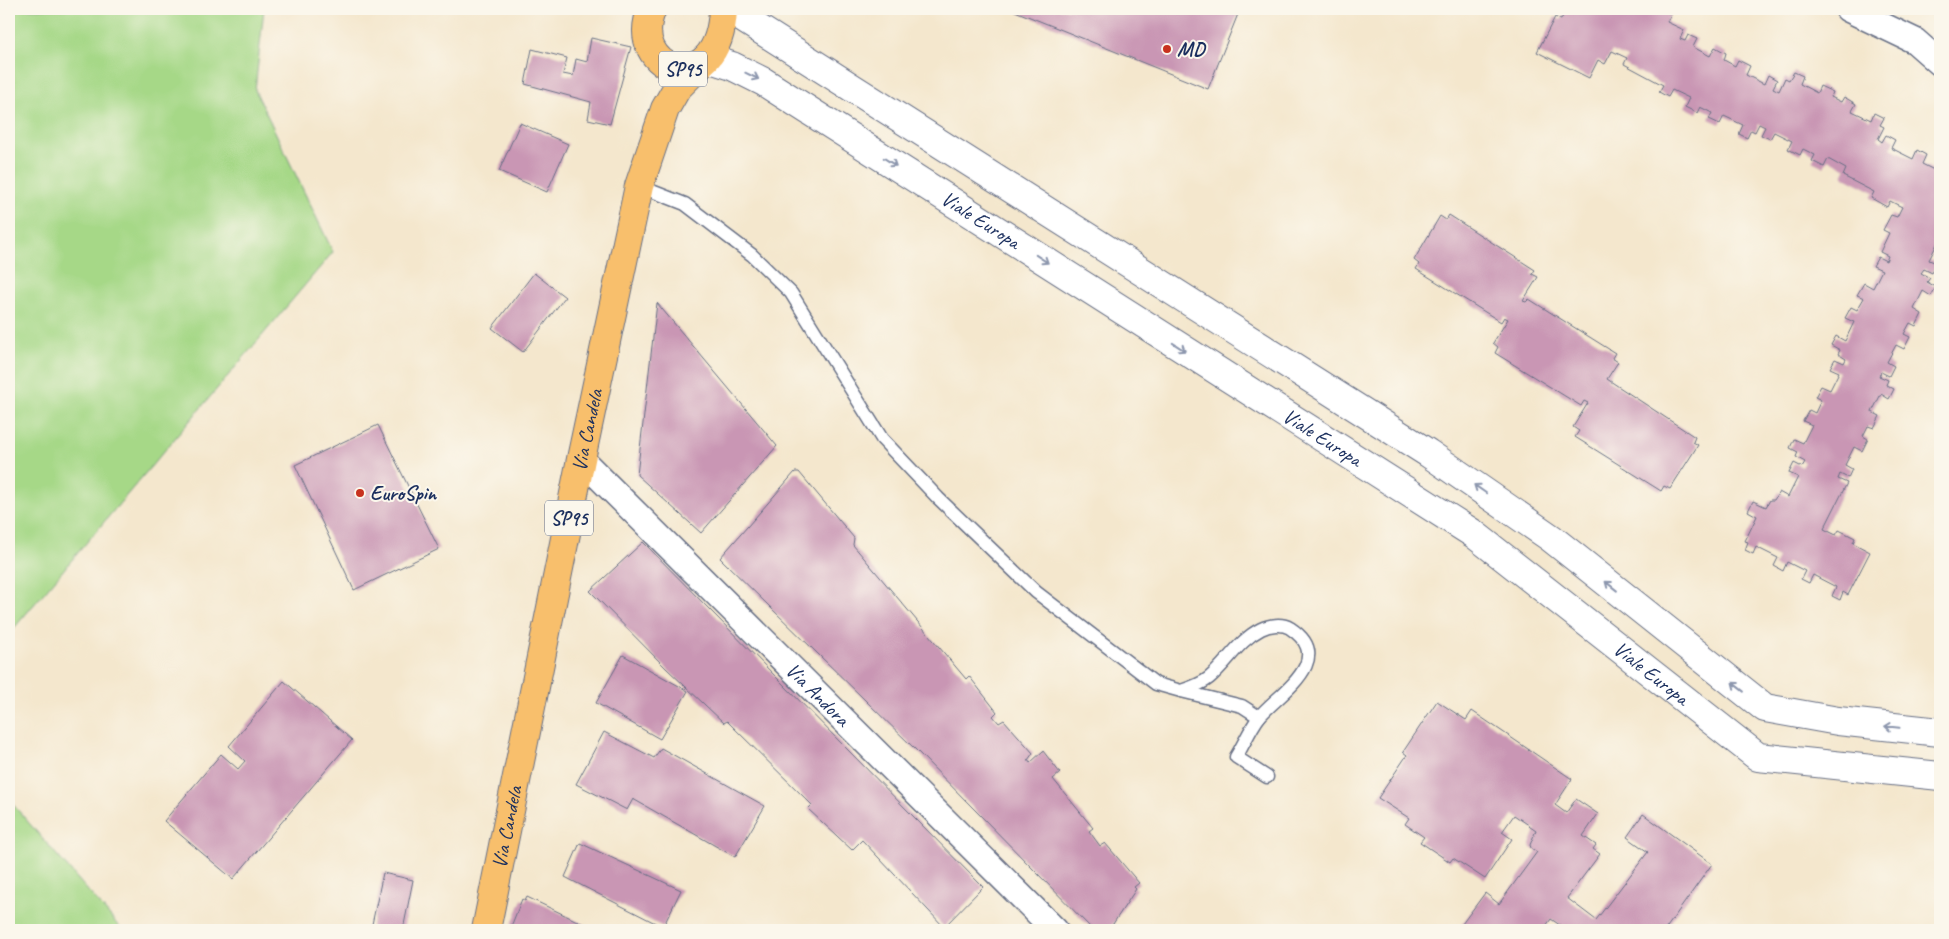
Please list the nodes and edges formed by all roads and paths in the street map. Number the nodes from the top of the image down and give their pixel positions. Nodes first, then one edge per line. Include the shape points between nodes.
1 (652, 9) edge
2 (723, 9) edge
3 (728, 9) edge
4 (1848, 9) edge
5 (660, 59) junction
6 (703, 62) junction
7 (1940, 63) edge
8 (665, 109) junction
9 (639, 186) junction
10 (581, 458) junction
11 (1181, 692) junction
12 (1260, 717) junction
13 (1940, 732) edge
14 (1940, 776) edge
15 (1267, 777) dead end
16 (486, 930) edge
17 (1055, 930) edge

1 - 5 main road, Via Candela / SP95 via 648,35 652,50
2 - 6 main road, Via Candela / SP95 via 716,44
13 -> 3 street, Viale Europa via 1838,721 1765,708 1551,538 1428,453
4 - 7 street via 1915,41
5 - 6 main road, SP95 via 669,66 686,70
5 - 8 main road, Via Candela / SP95 via 664,72
6 - 8 main road, Via Candela / SP95 via 677,88
6 -> 14 street, Viale Europa via 732,66 764,82 1474,534 1758,757
8 - 9 main road, Via Candela / SP95
9 - 10 main road, Via Candela / SP95
9 - 11 lane via 684,204 752,255 791,293 882,439 938,498 1036,592 1156,684
10 - 16 main road, Via Candela / SP95
10 - 17 street, Via Andora
11 - 12 lane via 1242,706
11 - 12 lane via 1208,679 1231,654 1262,629 1277,624 1289,627 1302,639 1308,652 1307,664 1286,693
12 - 15 lane via 1236,757

